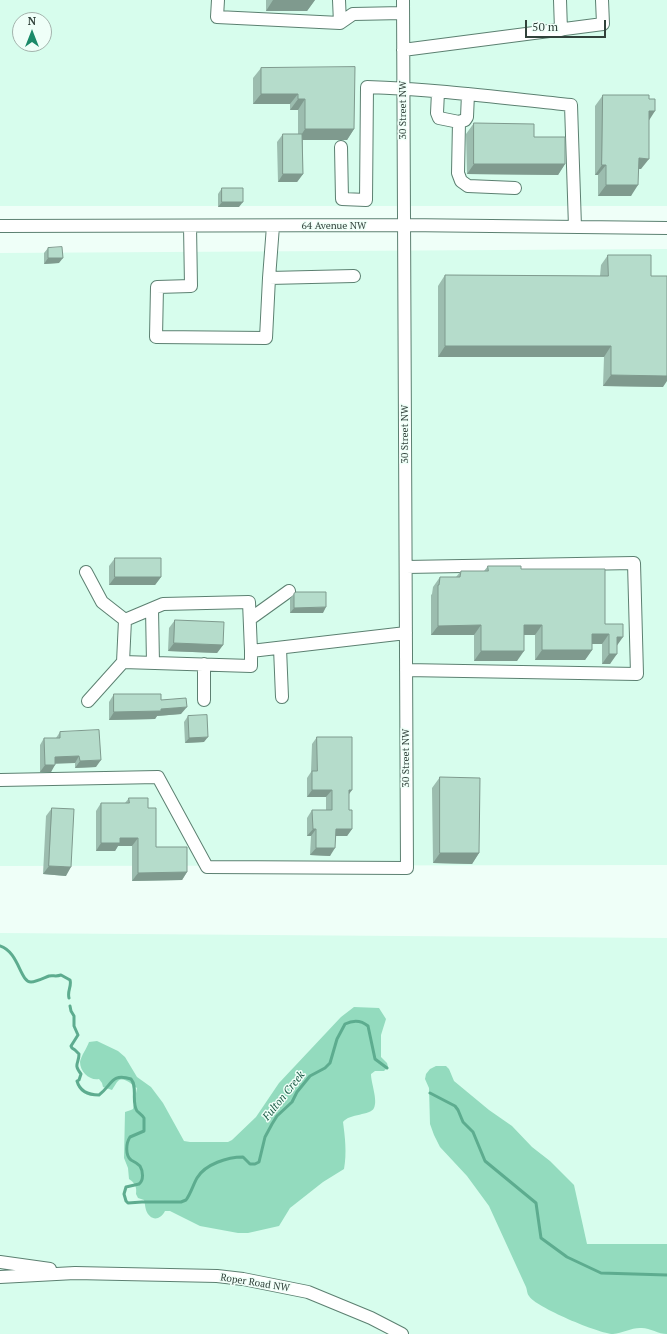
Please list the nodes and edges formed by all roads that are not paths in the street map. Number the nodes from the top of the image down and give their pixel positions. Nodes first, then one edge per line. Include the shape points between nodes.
1 (218, 0) edge
2 (339, 0) edge
3 (402, 0) edge
4 (560, 0) edge
5 (602, 0) edge
6 (403, 12) junction
7 (340, 23) junction
8 (561, 30) junction
9 (403, 50) junction
10 (402, 88) junction
11 (438, 92) junction
12 (468, 94) junction
13 (459, 122) junction
14 (341, 147) dead end
15 (515, 188) dead end
16 (0, 226) edge
17 (190, 226) junction
18 (273, 226) junction
19 (403, 226) junction
20 (576, 227) junction
21 (667, 228) edge
22 (354, 276) dead end
23 (269, 278) junction
24 (406, 567) junction
25 (86, 572) dead end
26 (289, 590) dead end
27 (152, 609) junction
28 (250, 619) junction
29 (125, 620) junction
30 (406, 633) junction
31 (280, 648) junction
32 (251, 651) junction
33 (123, 662) junction
34 (153, 663) junction
35 (204, 664) junction
36 (406, 670) junction
37 (282, 697) dead end
38 (204, 700) dead end
39 (88, 701) dead end
40 (0, 780) edge
41 (0, 1262) edge
42 (75, 1273) junction
43 (0, 1277) edge
44 (402, 1334) edge

1 - 7 street via 217,17
2 - 7 street
3 - 6 street, 30 Street NW
4 - 8 street
5 - 8 street via 603,24
6 - 7 street via 353,14
6 - 9 street, 30 Street NW
8 - 9 street
9 - 10 street, 30 Street NW
10 - 11 street
10 - 14 street via 367,87 366,200 342,200
10 - 19 street, 30 Street NW
11 - 12 street
11 - 13 street via 437,113 440,118
12 - 13 street via 467,117
12 - 20 street via 572,105
13 - 15 street via 458,173 461,181 468,186
16 - 17 street, 64 Avenue NW
17 - 18 street, 64 Avenue NW
17 - 23 street via 191,286 157,287 156,337 266,338
18 - 19 street, 64 Avenue NW
18 - 23 street
19 - 20 street, 64 Avenue NW
19 - 24 street, 30 Street NW
20 - 21 street, 64 Avenue NW
22 - 23 street
24 - 30 street, 30 Street NW
24 - 36 street via 634,563 637,674
25 - 29 street via 102,602
26 - 28 street
27 - 28 street via 163,604 249,602
27 - 29 street
27 - 34 street
28 - 32 street
29 - 33 street
30 - 31 street
30 - 36 street, 30 Street NW
31 - 32 street
31 - 37 street
32 - 35 street via 251,666
33 - 34 street
33 - 39 street
34 - 35 street
35 - 38 street
36 - 40 street, 30 Street NW via 407,868 207,867 158,777
41 - 42 street, Roper Road NW
42 - 43 street, Roper Road NW
42 - 44 street, Roper Road NW via 217,1276 251,1280 308,1292

